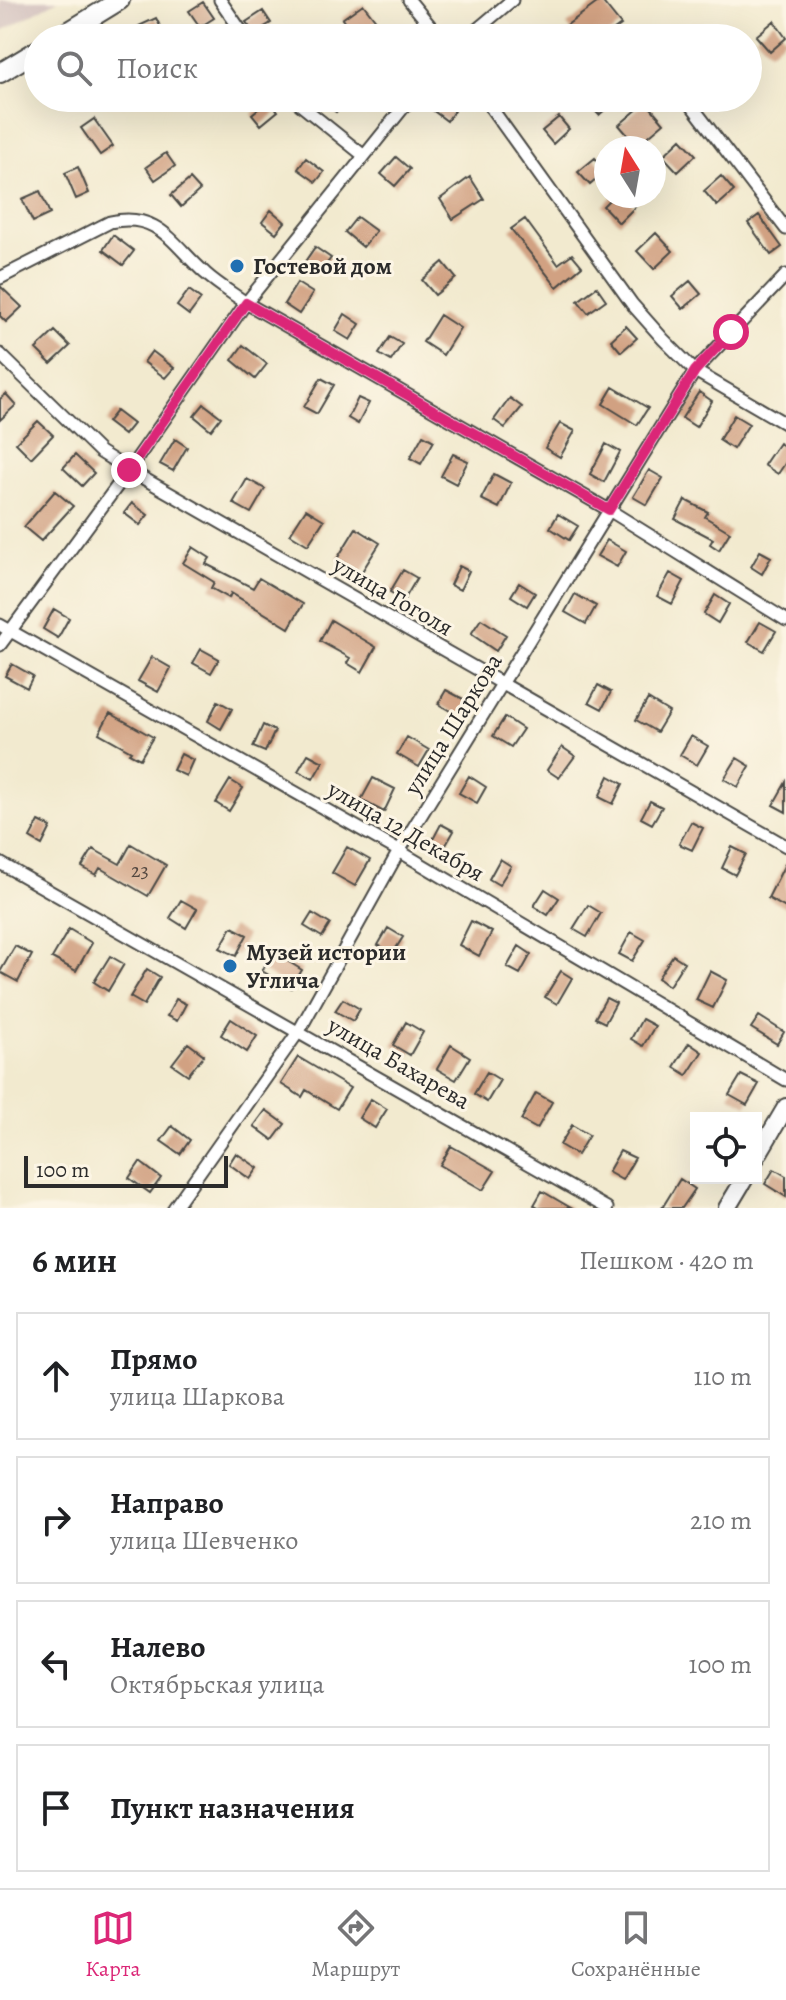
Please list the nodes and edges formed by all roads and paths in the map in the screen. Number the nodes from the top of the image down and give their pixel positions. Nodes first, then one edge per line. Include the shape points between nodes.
1 (120, 0) edge
2 (220, 0) edge
3 (409, 0) edge
4 (512, 0) edge
5 (81, 24) edge
6 (236, 24) edge
7 (429, 24) edge
8 (484, 24) edge
9 (24, 58) edge
10 (0, 73) edge
11 (309, 112) edge
12 (399, 112) edge
13 (494, 112) edge
14 (697, 112) edge
15 (363, 155) junction
16 (786, 229) edge
17 (786, 275) edge
18 (0, 278) edge
19 (246, 303) junction
20 (0, 354) edge
21 (695, 371) junction
22 (786, 424) edge
23 (129, 470) junction
24 (609, 510) junction
25 (786, 620) edge
26 (5, 628) edge
27 (0, 645) edge
28 (504, 685) junction
29 (786, 846) edge
30 (399, 851) junction
31 (0, 863) edge
32 (299, 1031) junction
33 (786, 1080) edge
34 (786, 1107) edge
35 (762, 1148) edge
36 (741, 1184) edge
37 (174, 1208) edge
38 (607, 1208) edge
39 (727, 1208) edge

1 - 5 main road
2 - 6 street
3 - 7 street
4 - 8 street
9 - 10 main road
11 - 15 street
12 - 15 street
13 - 21 street via 632,304
14 - 16 street
15 - 19 street
17 - 21 street, улица Шаркова
18 - 19 street via 95,227 142,220 157,226 206,275
19 - 23 street
19 - 24 street
20 - 23 street, улица Гоголя via 100,452
21 - 22 street
21 - 24 street, улица Шаркова
23 - 26 street
23 - 28 street, улица Гоголя
24 - 25 street
24 - 28 street, улица Шаркова
26 - 27 street
26 - 30 street, улица 12 Декабря
28 - 29 street, улица Гоголя
28 - 30 street, улица Шаркова
30 - 32 street, улица Шаркова
30 - 33 street, улица 12 Декабря
31 - 32 street, улица Бахарева
32 - 37 street, улица Шаркова
32 - 38 street, улица Бахарева
34 - 35 main road
36 - 39 main road

